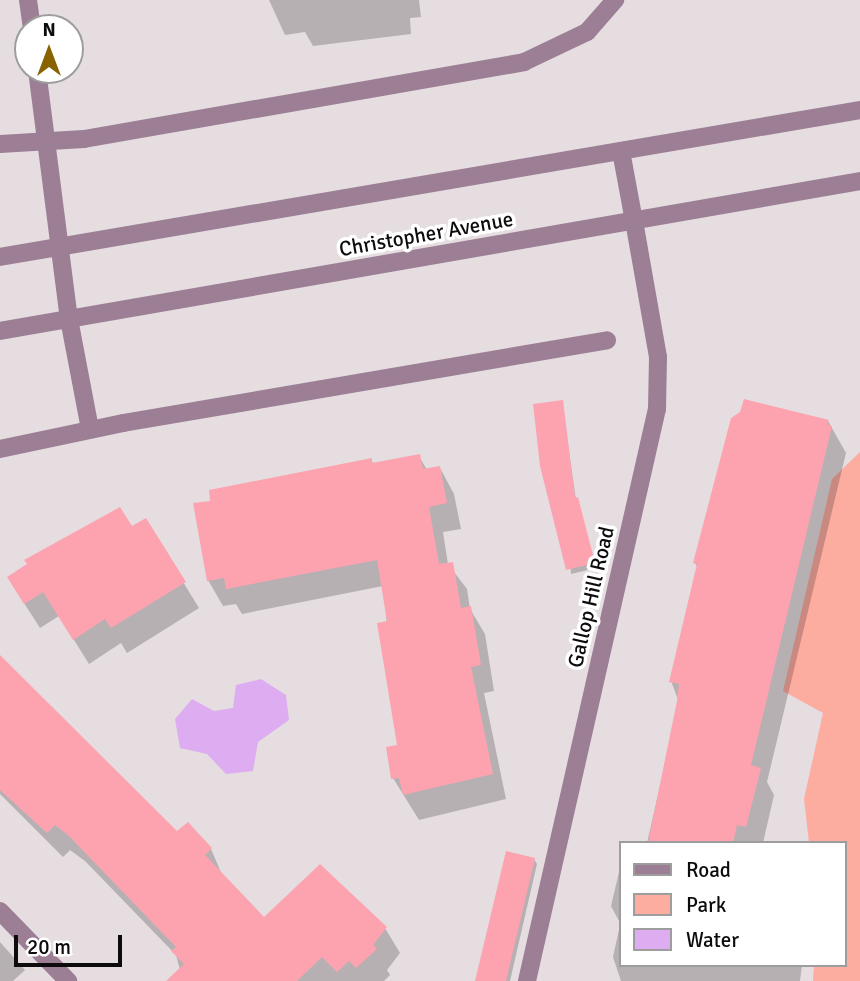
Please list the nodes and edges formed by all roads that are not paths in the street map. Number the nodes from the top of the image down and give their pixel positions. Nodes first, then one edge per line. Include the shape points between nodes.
1 (615, 0) edge
2 (39, 84) edge
3 (860, 110) edge
4 (46, 141) junction
5 (0, 144) edge
6 (621, 151) junction
7 (860, 181) edge
8 (634, 221) junction
9 (59, 247) junction
10 (0, 257) edge
11 (69, 319) junction
12 (0, 331) edge
13 (607, 340) dead end
14 (90, 429) junction
15 (0, 449) edge
16 (0, 911) edge
17 (68, 981) edge
18 (527, 981) edge

1 - 4 street via 587,32 524,62 84,139
2 - 4 street
3 - 6 street
4 - 5 street
4 - 9 street
6 - 8 street, Gallop Hill Road
6 - 9 street
7 - 8 street, Christopher Avenue
8 - 11 street, Christopher Avenue
8 - 18 street, Gallop Hill Road via 656,344 657,409
9 - 10 street
9 - 11 street
11 - 12 street, Christopher Avenue
11 - 14 street
13 - 14 street
14 - 15 street
16 - 17 street

